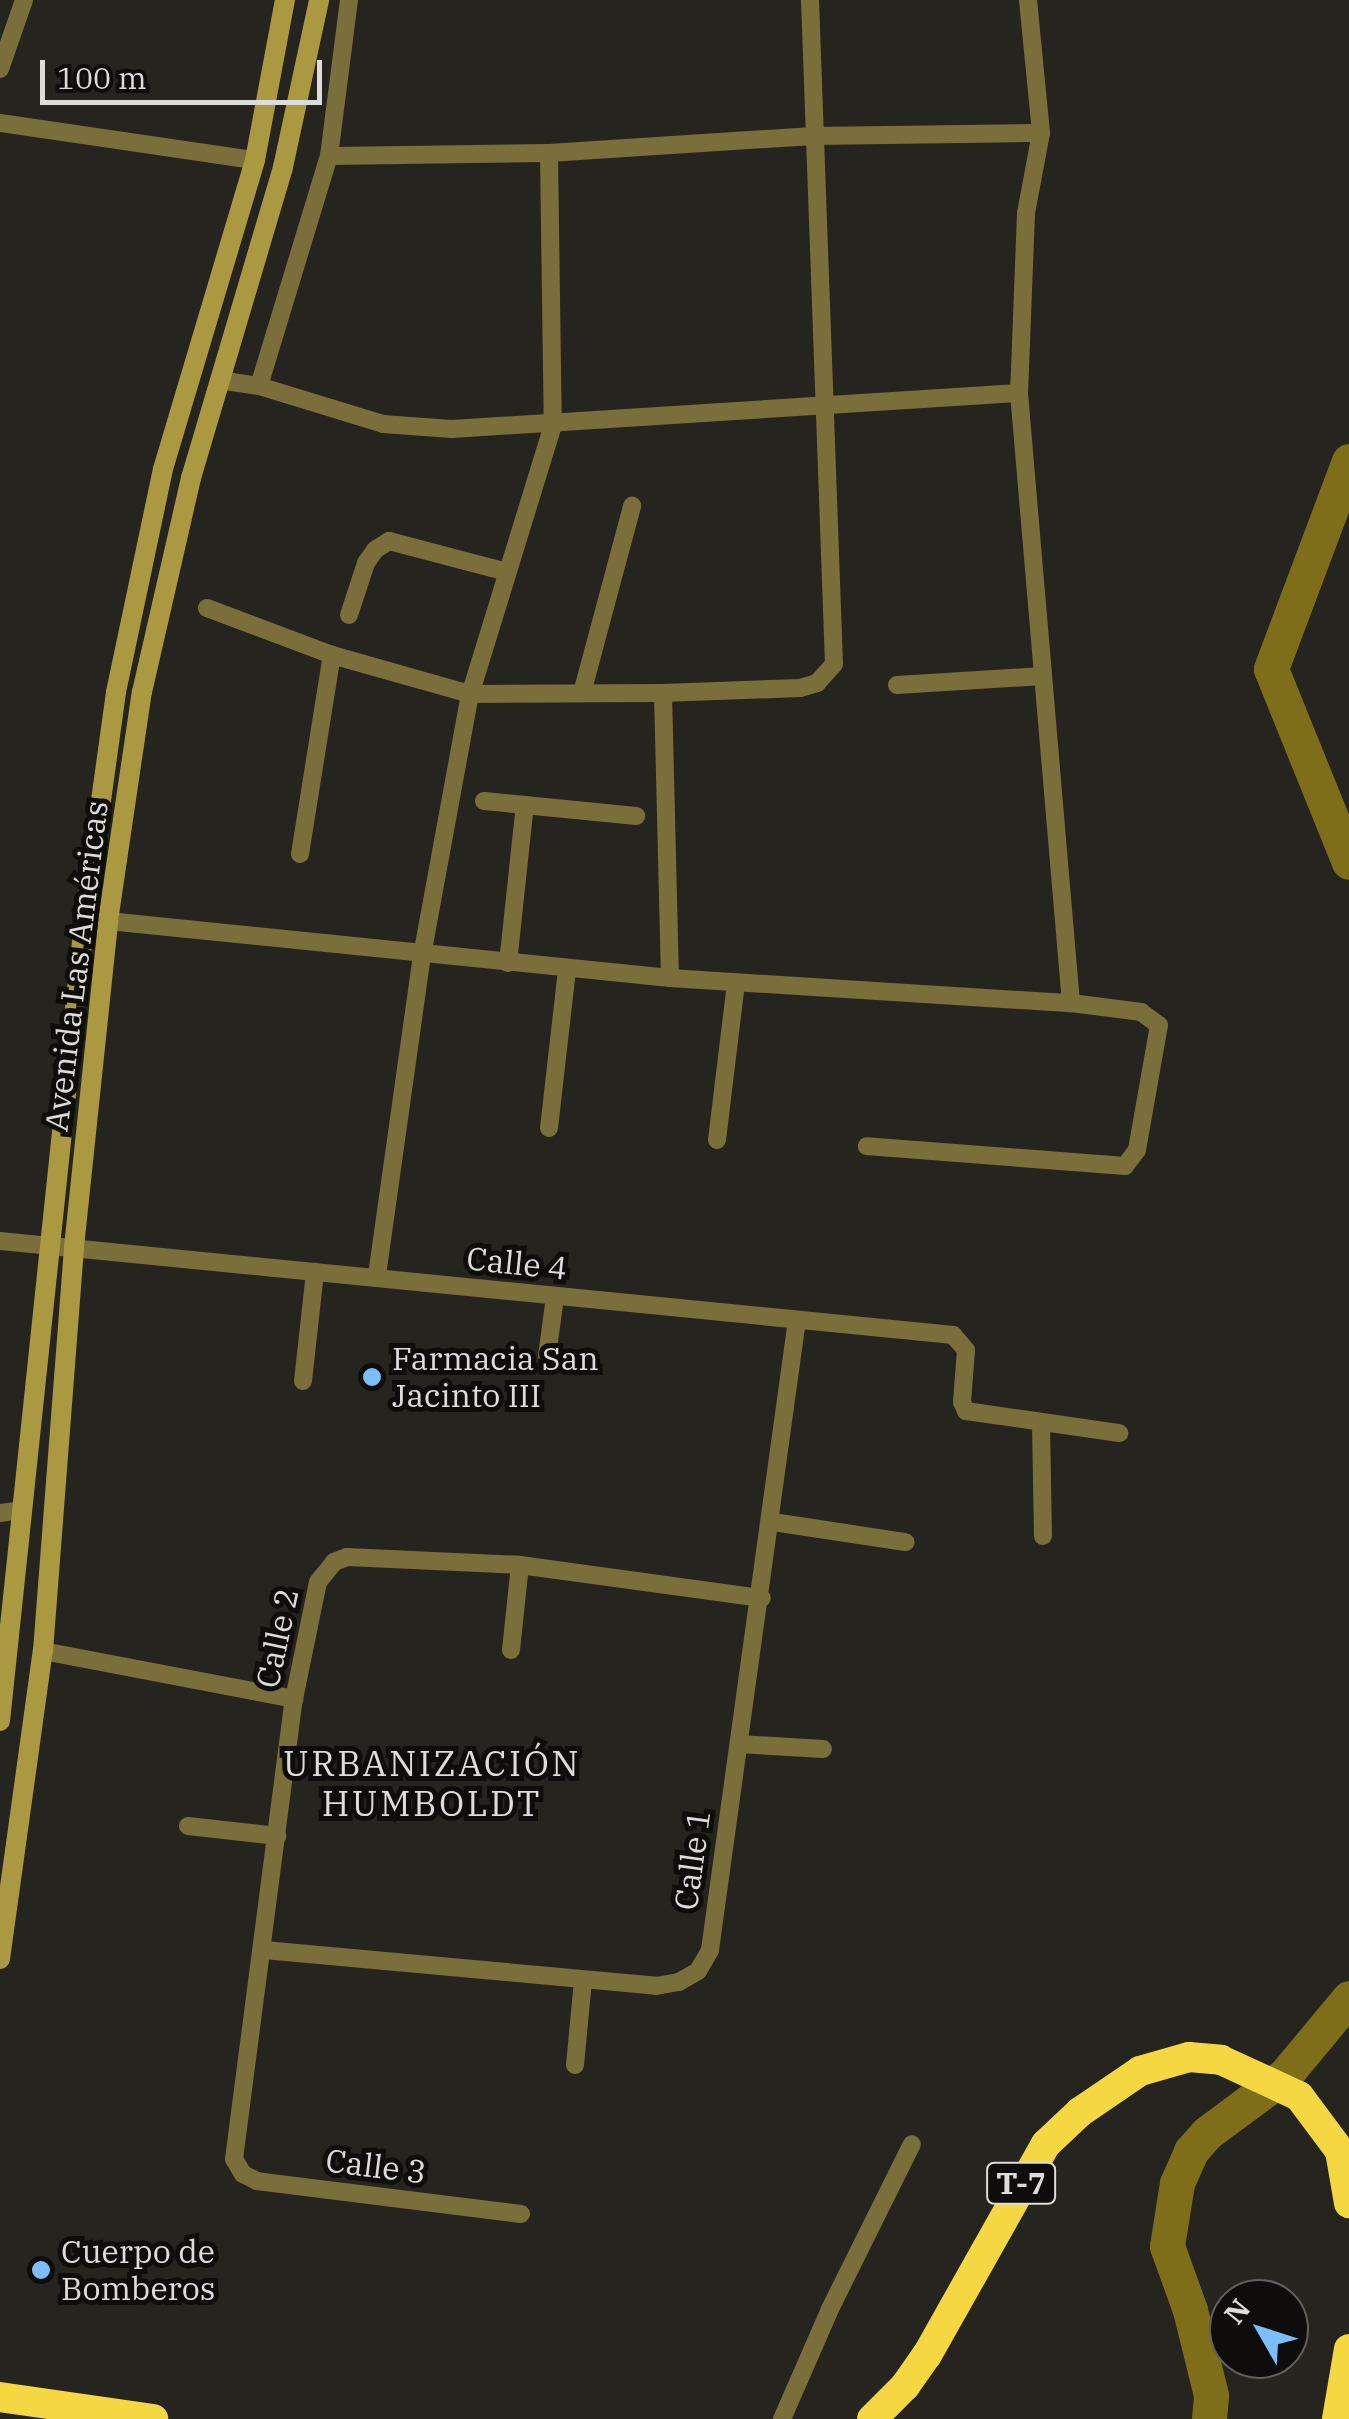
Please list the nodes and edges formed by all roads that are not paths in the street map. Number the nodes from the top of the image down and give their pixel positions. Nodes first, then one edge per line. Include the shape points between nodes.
1 (24, 0) edge
2 (285, 0) edge
3 (319, 0) edge
4 (349, 0) edge
5 (810, 0) edge
6 (1028, 0) edge
7 (0, 68) edge
8 (0, 123) edge
9 (1040, 133) junction
10 (812, 136) junction
11 (548, 153) junction
12 (328, 156) junction
13 (255, 160) junction
14 (219, 380) junction
15 (259, 386) junction
16 (1019, 393) junction
17 (827, 403) junction
18 (553, 425) junction
19 (632, 506) dead end
20 (507, 572) junction
21 (207, 608) dead end
22 (348, 616) dead end
23 (332, 655) junction
24 (1042, 676) junction
25 (896, 686) dead end
26 (582, 693) junction
27 (470, 694) junction
28 (662, 694) junction
29 (484, 802) dead end
30 (525, 806) junction
31 (636, 816) dead end
32 (300, 854) dead end
33 (108, 921) junction
34 (422, 955) junction
35 (508, 963) junction
36 (567, 969) junction
37 (670, 978) junction
38 (736, 982) junction
39 (1070, 1003) junction
40 (549, 1128) dead end
41 (717, 1140) dead end
42 (867, 1146) dead end
43 (0, 1241) edge
44 (50, 1248) junction
45 (74, 1248) junction
46 (315, 1272) junction
47 (376, 1277) junction
48 (555, 1297) junction
49 (797, 1320) junction
50 (547, 1356) dead end
51 (304, 1382) dead end
52 (1041, 1423) junction
53 (1118, 1433) dead end
54 (22, 1510) junction
55 (0, 1513) edge
56 (772, 1522) junction
57 (1043, 1536) dead end
58 (905, 1542) dead end
59 (520, 1565) junction
60 (762, 1598) junction
61 (4, 1650) edge
62 (511, 1650) dead end
63 (43, 1651) junction
64 (294, 1699) junction
65 (0, 1722) edge
66 (739, 1744) junction
67 (823, 1748) dead end
68 (188, 1826) dead end
69 (276, 1836) junction
70 (264, 1950) junction
71 (0, 1959) edge
72 (583, 1980) junction
73 (574, 2065) dead end
74 (912, 2144) dead end
75 (234, 2159) joint
76 (1349, 2204) edge
77 (521, 2214) dead end
78 (1349, 2349) edge
79 (0, 2397) edge
80 (153, 2419) edge
81 (782, 2419) edge
82 (872, 2419) edge
83 (1337, 2419) edge

1 - 7 street
2 - 13 street, Avenida Las Américas
3 - 14 street, Avenida Las Américas via 283,167
4 - 12 street
5 - 10 street
6 - 9 street
8 - 13 street
9 - 10 street
9 - 16 street via 1026,212
10 - 11 street
10 - 17 street
11 - 12 street
11 - 18 street
12 - 15 street
13 - 44 street, Avenida Las Américas via 163,469 126,638 83,934
14 - 15 street
14 - 33 street, Avenida Las Américas via 172,547
15 - 18 street via 384,424 452,430
16 - 17 street
16 - 24 street
17 - 18 street
17 - 28 street via 834,664 817,684 800,688
18 - 20 street
19 - 26 street
20 - 22 street via 390,541 366,563
20 - 27 street
21 - 23 street
23 - 27 street
23 - 32 street
24 - 25 street
24 - 39 street
26 - 27 street
26 - 28 street
27 - 34 street
28 - 37 street
29 - 30 street
30 - 31 street
30 - 35 street
33 - 34 street
33 - 45 street, Avenida Las Américas
34 - 35 street
34 - 47 street
35 - 36 street
36 - 37 street
36 - 40 street
37 - 38 street
38 - 39 street
38 - 41 street
39 - 42 street via 1141,1012 1158,1024 1131,1162 1118,1168
43 - 44 street, Calle 4
44 - 45 street, Calle 4
44 - 54 street, Avenida Las Américas
45 - 46 street, Calle 4
45 - 63 street, Avenida Las Américas
46 - 47 street, Calle 4
46 - 51 street
47 - 48 street, Calle 4
48 - 49 street, Calle 4
48 - 50 street
49 - 52 street, Calle 4 via 954,1336 966,1350 966,1412
49 - 56 street, Calle 1
52 - 53 street
52 - 57 street
54 - 55 street
54 - 61 street, Avenida Las Américas
56 - 58 street
56 - 60 street, Calle 1
59 - 60 street, Calle 2
59 - 62 street
59 - 64 street, Calle 2 via 347,1556 334,1562 318,1582
60 - 66 street, Calle 1
61 - 65 street, Avenida Las Américas
63 - 64 street
63 - 71 street, Avenida Las Américas
64 - 69 street, Calle 2
66 - 67 street
66 - 72 street, Calle 1 via 710,1950 698,1971 656,1986
68 - 69 street
69 - 70 street, Calle 2
70 - 72 street, Calle 1
70 - 75 street, Calle 2
72 - 73 street
74 - 81 street
75 - 77 street, Calle 3 via 257,2181
76 - 82 highway, T-7 via 1340,2151 1299,2096 1220,2060 1189,2057 1140,2071 1046,2144 927,2356
78 - 83 highway
79 - 80 highway

